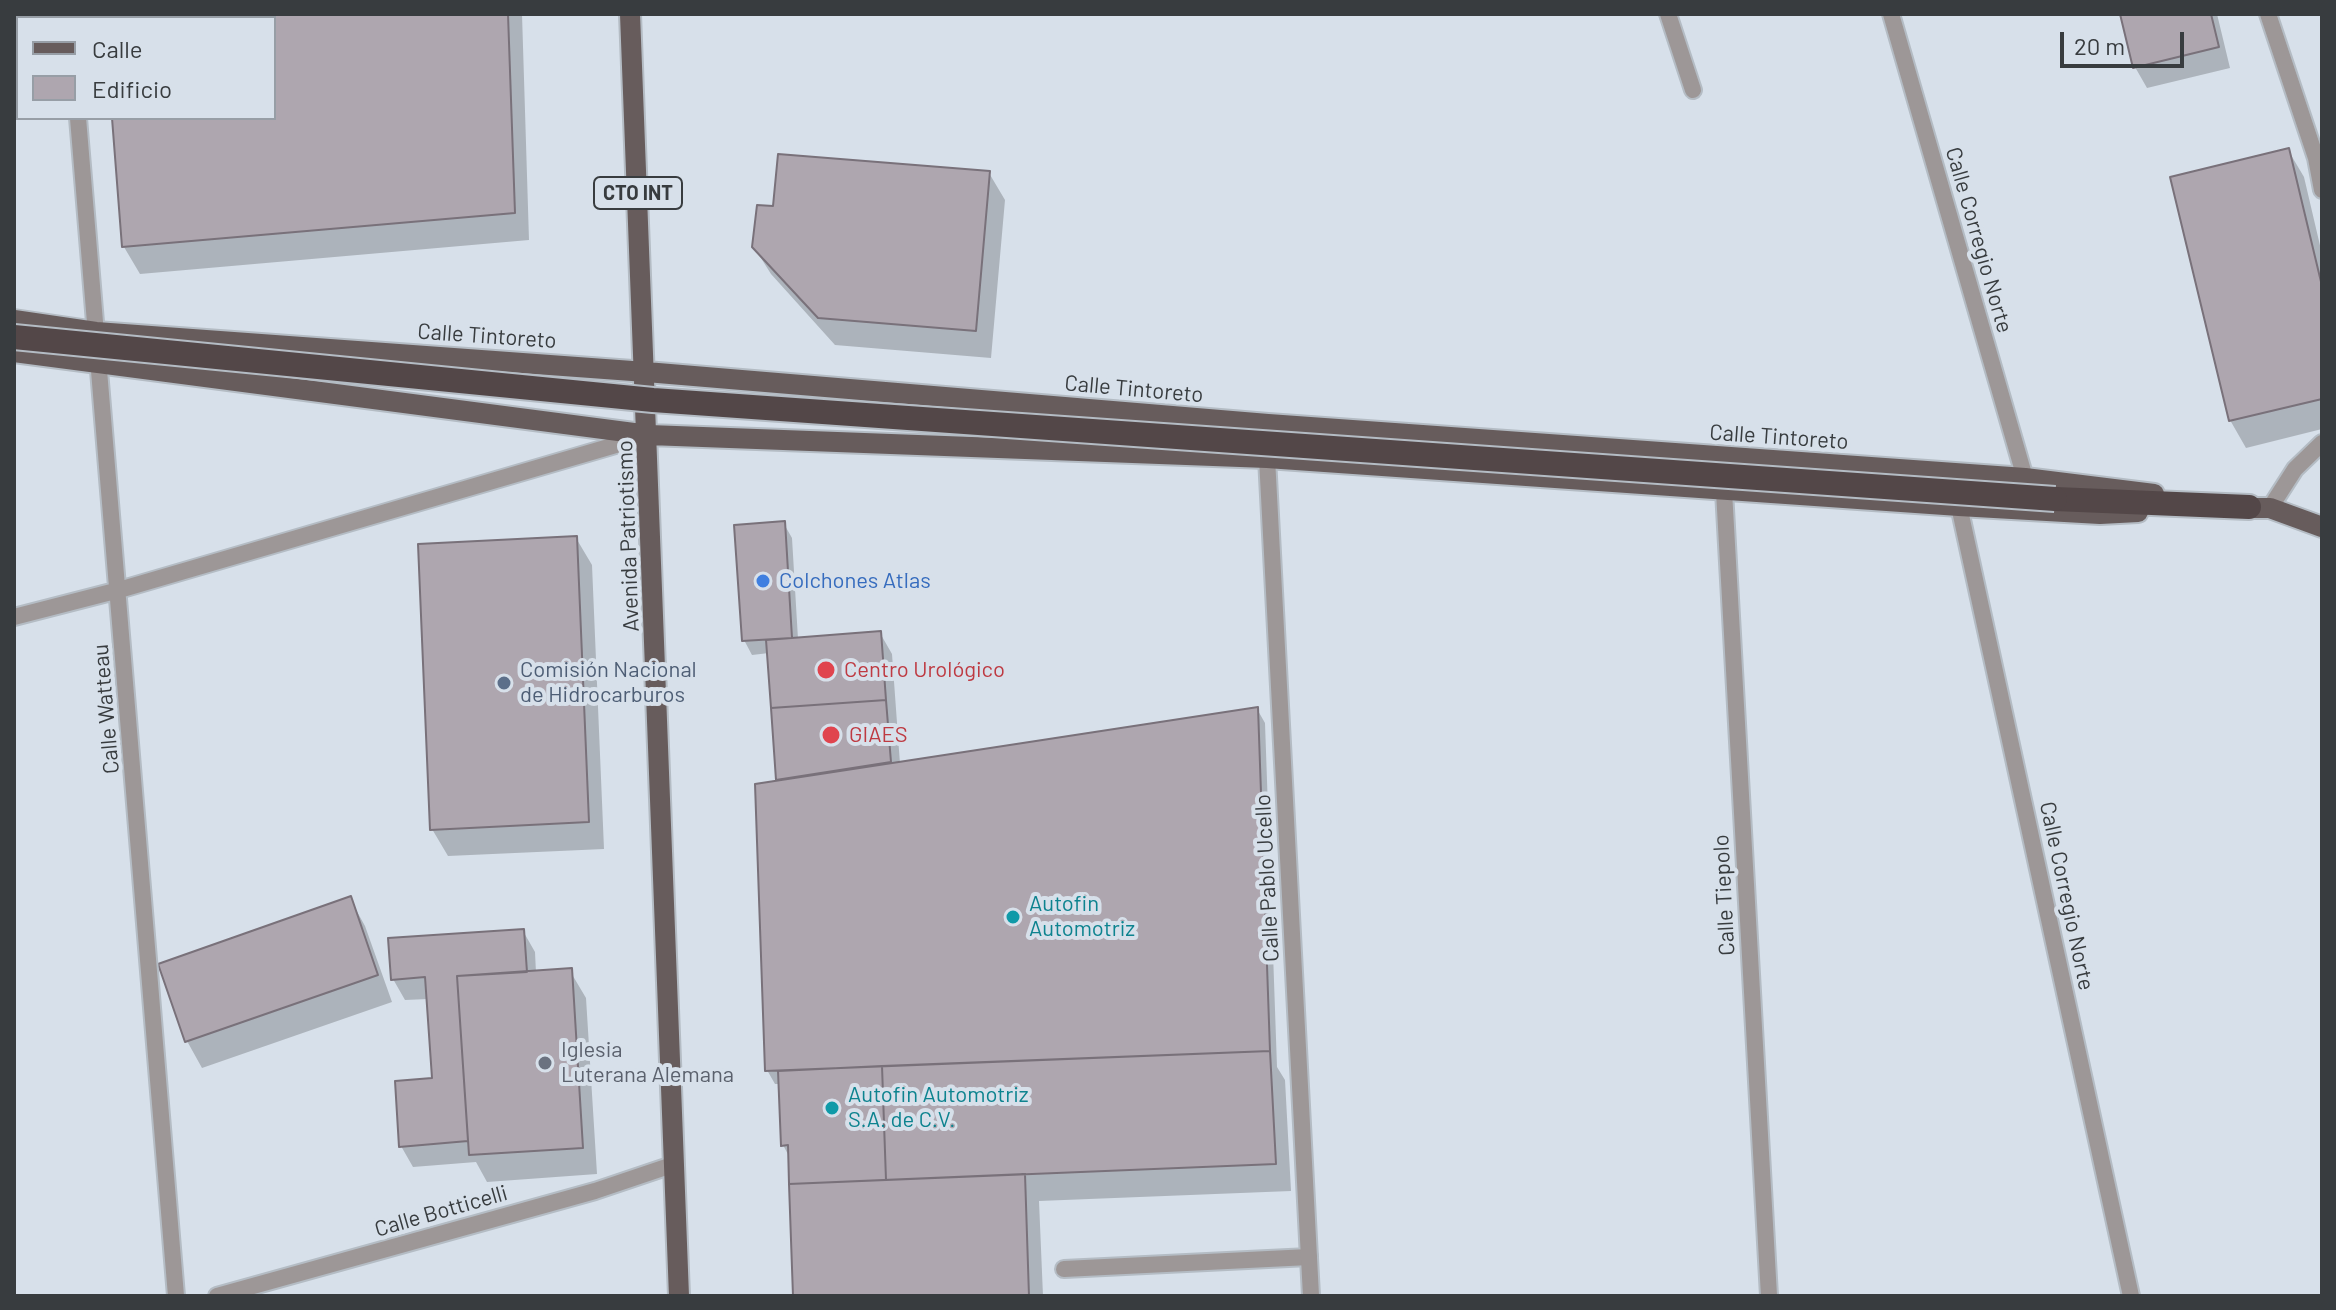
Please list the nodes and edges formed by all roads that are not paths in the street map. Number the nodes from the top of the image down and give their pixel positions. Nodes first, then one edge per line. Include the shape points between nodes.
1 (630, 14) edge
2 (1668, 14) edge
3 (1891, 14) edge
4 (2268, 14) edge
5 (1693, 90) dead end
6 (78, 120) edge
7 (2319, 160) edge
8 (2322, 190) edge
9 (14, 320) edge
10 (96, 332) junction
11 (14, 337) edge
12 (14, 352) edge
13 (97, 363) junction
14 (646, 372) junction
15 (649, 435) junction
16 (2322, 443) edge
17 (1267, 458) junction
18 (2025, 478) junction
19 (1724, 491) junction
20 (1959, 506) junction
21 (2259, 508) junction
22 (2322, 527) edge
23 (119, 590) junction
24 (14, 617) edge
25 (675, 1164) junction
26 (1309, 1257) junction
27 (1064, 1269) dead end
28 (176, 1296) edge
29 (217, 1296) edge
30 (679, 1296) edge
31 (1311, 1296) edge
32 (1769, 1296) edge
33 (2131, 1296) edge

1 - 14 main road, Avenida Patriotismo / CTO INT
2 - 5 street
3 - 18 street, Calle Corregio Norte
4 - 7 street
6 - 10 street, Calle Watteau
7 - 8 street
9 - 10 main road, Calle Tintoreto
10 - 13 street, Calle Watteau
10 - 14 main road, Calle Tintoreto
11 - 21 highway, bridge via 653,400 2055,499
12 - 13 main road, Calle Tintoreto
13 - 15 main road, Calle Tintoreto
13 - 23 street, Calle Watteau
14 - 15 main road, Avenida Patriotismo / CTO INT
14 - 18 main road, Calle Tintoreto via 1253,423
15 - 17 main road, Calle Tintoreto
15 - 23 street, Calle Tintoreto
15 - 25 main road, Avenida Patriotismo / CTO INT
16 - 21 street
17 - 19 main road, Calle Tintoreto
17 - 26 street, Calle Pablo Ucello
18 - 21 main road, Calle Tintoreto
19 - 20 main road, Calle Tintoreto
19 - 32 street, Calle Tiepolo
20 - 21 main road, Calle Tintoreto via 2100,514
20 - 33 street, Calle Corregio Norte
21 - 22 main road, Calle Tintoreto
23 - 24 street, Calle Tintoreto
23 - 28 street, Calle Watteau
25 - 29 street, Calle Botticelli
25 - 30 main road, Avenida Patriotismo / CTO INT
26 - 27 street
26 - 31 street, Calle Pablo Ucello

